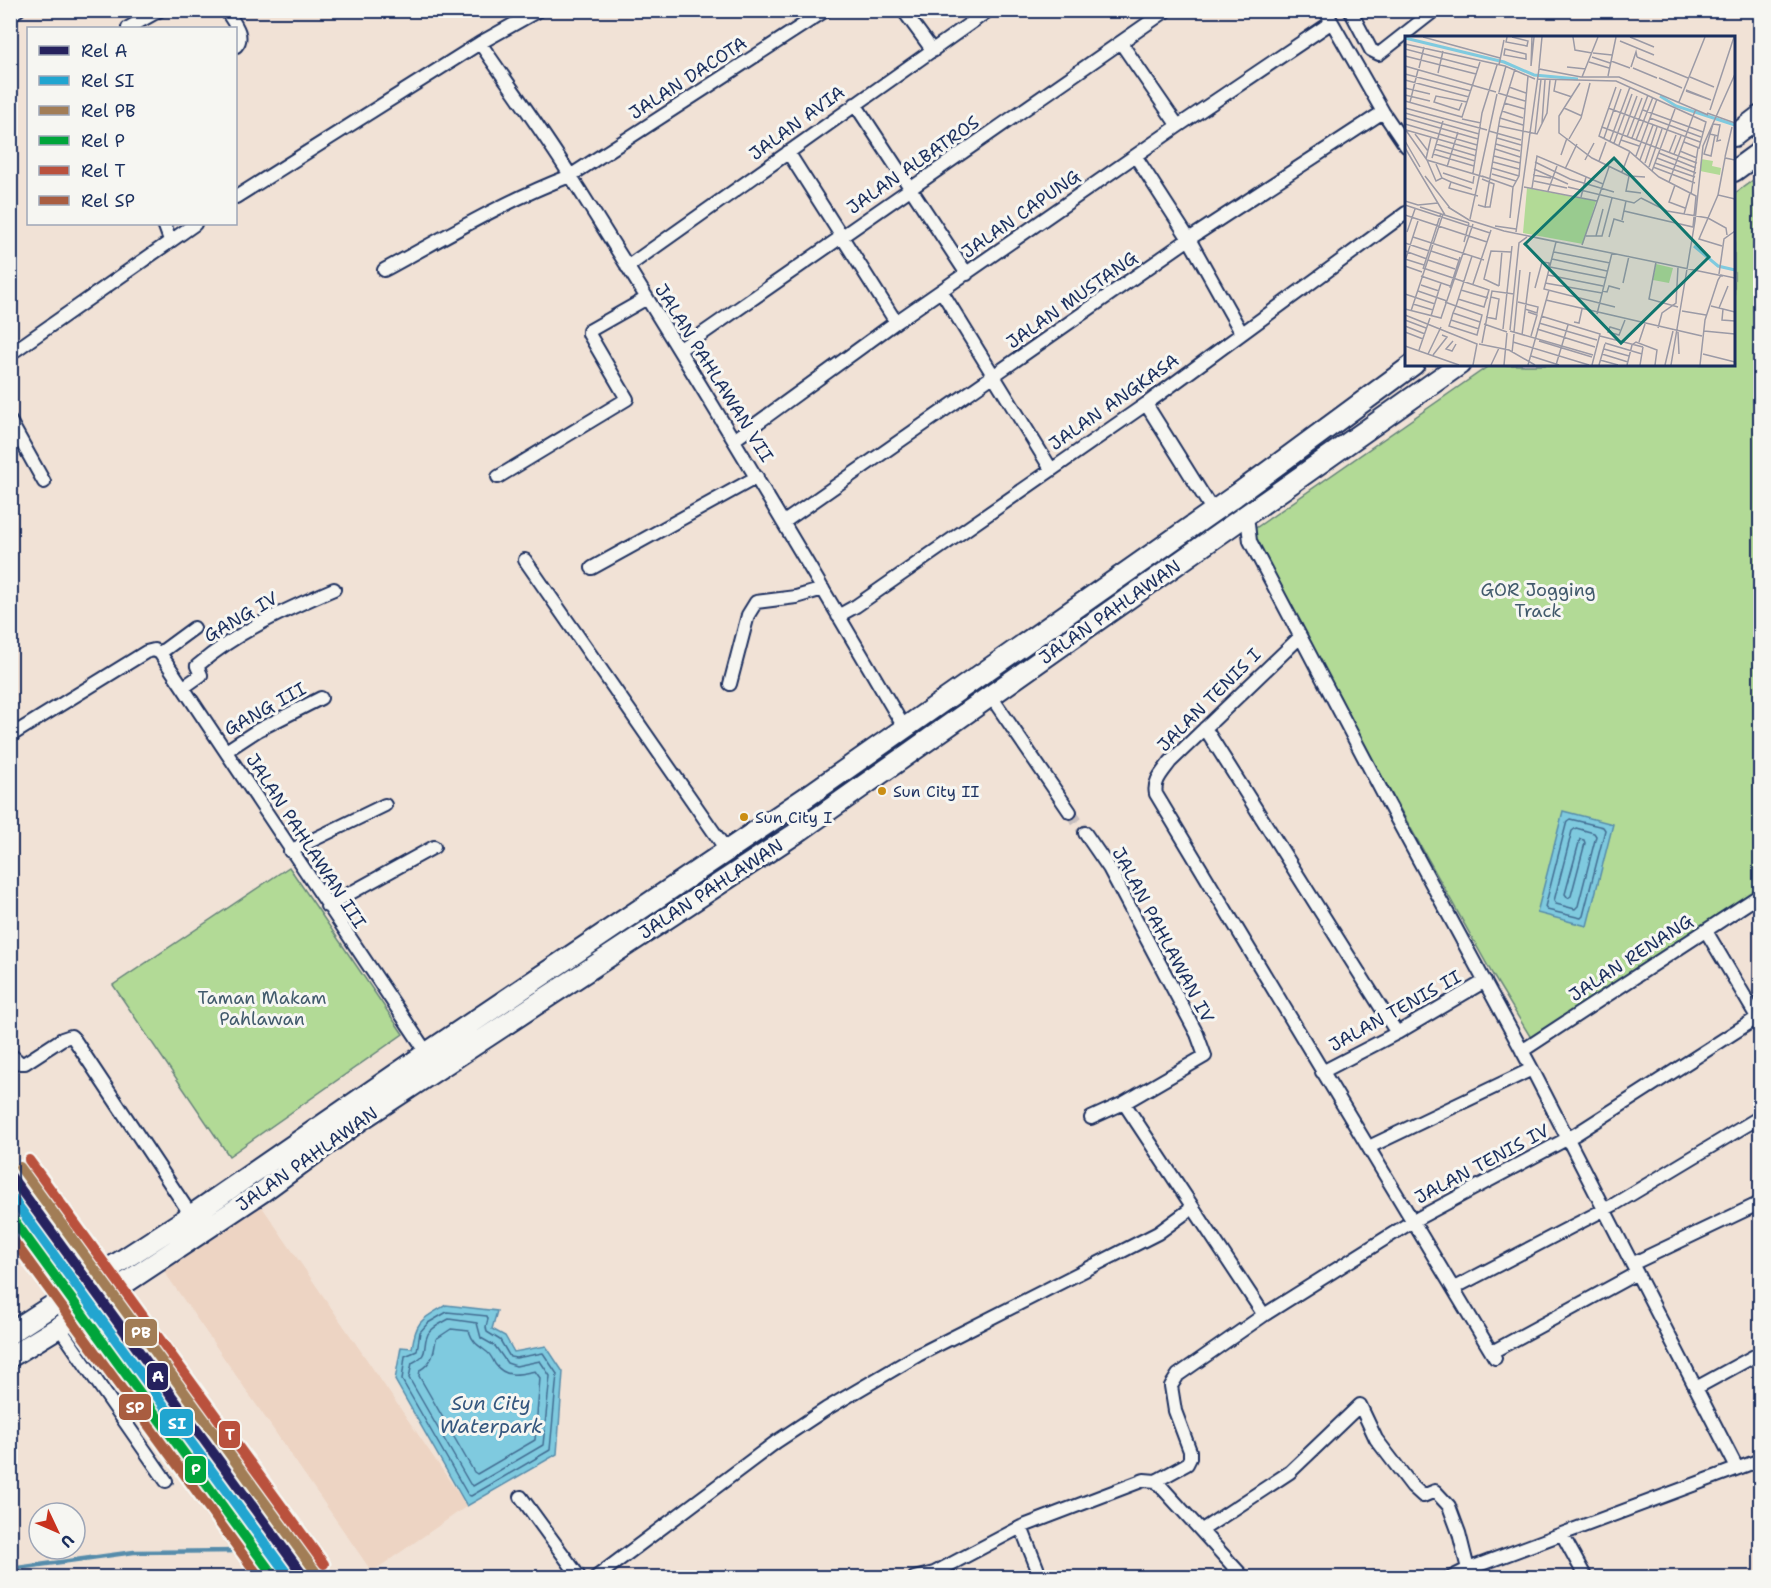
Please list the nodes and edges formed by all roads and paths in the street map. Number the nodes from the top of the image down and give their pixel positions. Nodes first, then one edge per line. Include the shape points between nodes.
1 (18, 10) edge
2 (160, 10) edge
3 (226, 10) edge
4 (539, 10) edge
5 (826, 10) edge
6 (903, 10) edge
7 (988, 10) edge
8 (1167, 10) edge
9 (1350, 10) edge
10 (1434, 10) edge
11 (10, 15) edge
12 (1328, 16) edge
13 (130, 27) edge
14 (236, 27) edge
15 (237, 28) edge
16 (480, 43) junction
17 (1121, 43) junction
18 (237, 45) edge
19 (933, 51) junction
20 (855, 104) junction
21 (1383, 112) junction
22 (1761, 116) edge
23 (1178, 126) junction
24 (1735, 135) edge
25 (1405, 143) edge
26 (788, 152) junction
27 (1761, 152) edge
28 (1136, 157) junction
29 (1735, 170) edge
30 (570, 176) junction
31 (911, 187) junction
32 (237, 196) edge
33 (1405, 214) edge
34 (164, 225) edge
35 (193, 225) edge
36 (843, 236) junction
37 (1189, 239) junction
38 (170, 240) junction
39 (627, 267) junction
40 (384, 270) dead end
41 (967, 274) junction
42 (942, 292) junction
43 (647, 298) junction
44 (897, 322) junction
45 (1241, 332) junction
46 (679, 350) junction
47 (10, 354) edge
48 (1411, 366) edge
49 (1457, 366) edge
50 (994, 377) junction
51 (1146, 404) junction
52 (10, 421) edge
53 (734, 440) junction
54 (1051, 469) junction
55 (498, 477) dead end
56 (757, 477) junction
57 (44, 482) dead end
58 (1208, 504) junction
59 (1247, 516) junction
60 (784, 522) junction
61 (1224, 532) junction
62 (1250, 542) junction
63 (525, 560) dead end
64 (592, 568) dead end
65 (334, 589) dead end
66 (823, 589) junction
67 (838, 616) junction
68 (194, 628) dead end
69 (1299, 637) junction
70 (157, 652) junction
71 (730, 684) dead end
72 (184, 687) junction
73 (990, 695) junction
74 (321, 698) dead end
75 (1205, 728) junction
76 (905, 729) junction
77 (10, 736) edge
78 (226, 751) junction
79 (808, 796) junction
80 (385, 805) dead end
81 (1070, 812) tunnel mouth
82 (782, 814) junction
83 (820, 814) junction
84 (1085, 833) tunnel mouth
85 (795, 834) junction
86 (434, 847) dead end
87 (290, 851) junction
88 (728, 851) junction
89 (1761, 895) edge
90 (327, 906) junction
91 (1706, 931) junction
92 (1485, 981) junction
93 (1760, 1019) edge
94 (1396, 1033) junction
95 (1522, 1051) junction
96 (427, 1053) junction
97 (10, 1054) edge
98 (1532, 1069) junction
99 (1322, 1072) junction
100 (1124, 1103) junction
101 (1761, 1117) edge
102 (1091, 1118) dead end
103 (1568, 1138) junction
104 (1369, 1146) junction
105 (1761, 1203) edge
106 (1192, 1208) junction
107 (1605, 1209) junction
108 (192, 1215) junction
109 (1413, 1221) junction
110 (202, 1232) junction
111 (1634, 1268) junction
112 (1454, 1288) junction
113 (1264, 1314) junction
114 (59, 1327) junction
115 (10, 1333) edge
116 (1761, 1353) edge
117 (10, 1357) edge
118 (1696, 1388) junction
119 (1761, 1460) edge
120 (1737, 1468) junction
121 (166, 1481) dead end
122 (1156, 1481) junction
123 (521, 1497) dead end
124 (1021, 1527) junction
125 (1202, 1530) junction
126 (1562, 1534) junction
127 (1468, 1569) junction
128 (580, 1578) edge
129 (595, 1578) edge
130 (914, 1578) edge
131 (1041, 1578) edge
132 (1244, 1578) edge
133 (1450, 1578) edge
134 (1586, 1578) edge

1 - 11 street
2 - 13 street
3 - 14 street
4 - 16 street
5 - 30 street, JALAN DACOTA
6 - 19 street
7 - 19 street, JALAN AVIA
8 - 17 street, JALAN ALBATROS
9 - 10 street via 1371,50 1379,54
12 - 21 street
12 - 23 street, JALAN CAPUNG
15 - 18 street via 241,35
16 - 30 street, JALAN PAHLAWAN VII
16 - 32 street
17 - 23 street
17 - 31 street, JALAN ALBATROS
19 - 20 street, JALAN AVIA
20 - 26 street, JALAN AVIA
20 - 31 street
21 - 25 street
21 - 37 street, JALAN MUSTANG
22 - 24 main road
23 - 28 street, JALAN CAPUNG
26 - 36 street
26 - 39 street, JALAN AVIA
27 - 29 main road
28 - 37 street
28 - 41 street, JALAN CAPUNG
30 - 39 street, JALAN PAHLAWAN VII
30 - 40 street, JALAN DACOTA
31 - 36 street, JALAN ALBATROS
31 - 41 street
33 - 45 street, JALAN ANGKASA
34 - 38 street
35 - 38 street
36 - 44 street
36 - 46 street, JALAN ALBATROS
37 - 45 street
37 - 50 street, JALAN MUSTANG
38 - 47 street
39 - 43 street, JALAN PAHLAWAN VII
41 - 42 street, JALAN CAPUNG
42 - 44 street, JALAN CAPUNG
42 - 50 street
43 - 46 street, JALAN PAHLAWAN VII
43 - 55 street via 589,331 627,399
44 - 53 street, JALAN CAPUNG
45 - 51 street, JALAN ANGKASA
46 - 53 street, JALAN PAHLAWAN VII
48 - 58 main road, JALAN PAHLAWAN
49 - 59 main road, JALAN PAHLAWAN
50 - 54 street
50 - 60 street, JALAN MUSTANG
51 - 54 street, JALAN ANGKASA
51 - 58 street
52 - 57 street
53 - 56 street, JALAN PAHLAWAN VII
54 - 67 street, JALAN ANGKASA
56 - 60 street, JALAN PAHLAWAN VII
56 - 64 street
58 - 76 main road, JALAN PAHLAWAN
59 - 61 main road, JALAN PAHLAWAN
59 - 62 street
60 - 66 street, JALAN PAHLAWAN VII
61 - 62 street
61 - 73 main road, JALAN PAHLAWAN
62 - 69 street
63 - 88 street
65 - 72 street, GANG IV via 262,621 197,666 201,675
66 - 67 street, JALAN PAHLAWAN VII
66 - 71 street via 756,602 748,615
67 - 76 street, JALAN PAHLAWAN VII
68 - 70 street
69 - 75 street, JALAN TENIS I
69 - 92 street
70 - 72 street, JALAN PAHLAWAN III
70 - 77 street via 146,652
72 - 78 street, JALAN PAHLAWAN III
73 - 81 street
73 - 83 main road, JALAN PAHLAWAN
74 - 78 street, GANG III
75 - 94 street
75 - 99 street, JALAN TENIS I via 1170,762 1157,780 1156,794
76 - 79 main road, JALAN PAHLAWAN
78 - 87 street, JALAN PAHLAWAN III
79 - 82 main road, JALAN PAHLAWAN
79 - 83 main road
80 - 87 street
82 - 85 main road
82 - 88 main road, JALAN PAHLAWAN
83 - 85 main road, JALAN PAHLAWAN
84 - 100 street, JALAN PAHLAWAN IV via 1109,868 1205,1056
85 - 110 main road, JALAN PAHLAWAN via 368,1116
86 - 90 street
87 - 90 street, JALAN PAHLAWAN III
88 - 96 main road, JALAN PAHLAWAN
89 - 91 street, JALAN RENANG
90 - 96 street, JALAN PAHLAWAN III
91 - 93 street
91 - 95 street, JALAN RENANG
92 - 94 street, JALAN TENIS II
92 - 95 street
93 - 103 street, JALAN TENIS IV
94 - 99 street, JALAN TENIS II
95 - 98 street
96 - 108 main road, JALAN PAHLAWAN
97 - 108 street via 25,1063 71,1036
98 - 103 street
98 - 104 street
99 - 104 street
100 - 102 street
100 - 106 street
101 - 107 street
103 - 107 street
103 - 109 street, JALAN TENIS IV
104 - 109 street
105 - 111 street
106 - 113 street
106 - 129 street via 1158,1233 918,1355 826,1409
107 - 111 street
107 - 112 street
108 - 110 street
108 - 115 main road, JALAN PAHLAWAN
109 - 112 street
109 - 113 street, JALAN TENIS IV
110 - 114 main road, JALAN PAHLAWAN
111 - 112 street via 1494,1355
111 - 118 street
113 - 122 street, JALAN TENIS IV via 1178,1375 1171,1386 1174,1411 1190,1458 1187,1464
114 - 117 main road, JALAN PAHLAWAN
114 - 121 street
116 - 118 street
118 - 120 street
119 - 120 street
120 - 126 street
122 - 124 street via 1144,1480
122 - 125 street
123 - 128 street
124 - 130 street via 934,1573
124 - 131 street
125 - 127 street via 1290,1472 1360,1405 1376,1439 1412,1486 1423,1496 1435,1491 1449,1506
125 - 132 street
126 - 127 street
126 - 134 street
127 - 133 street

